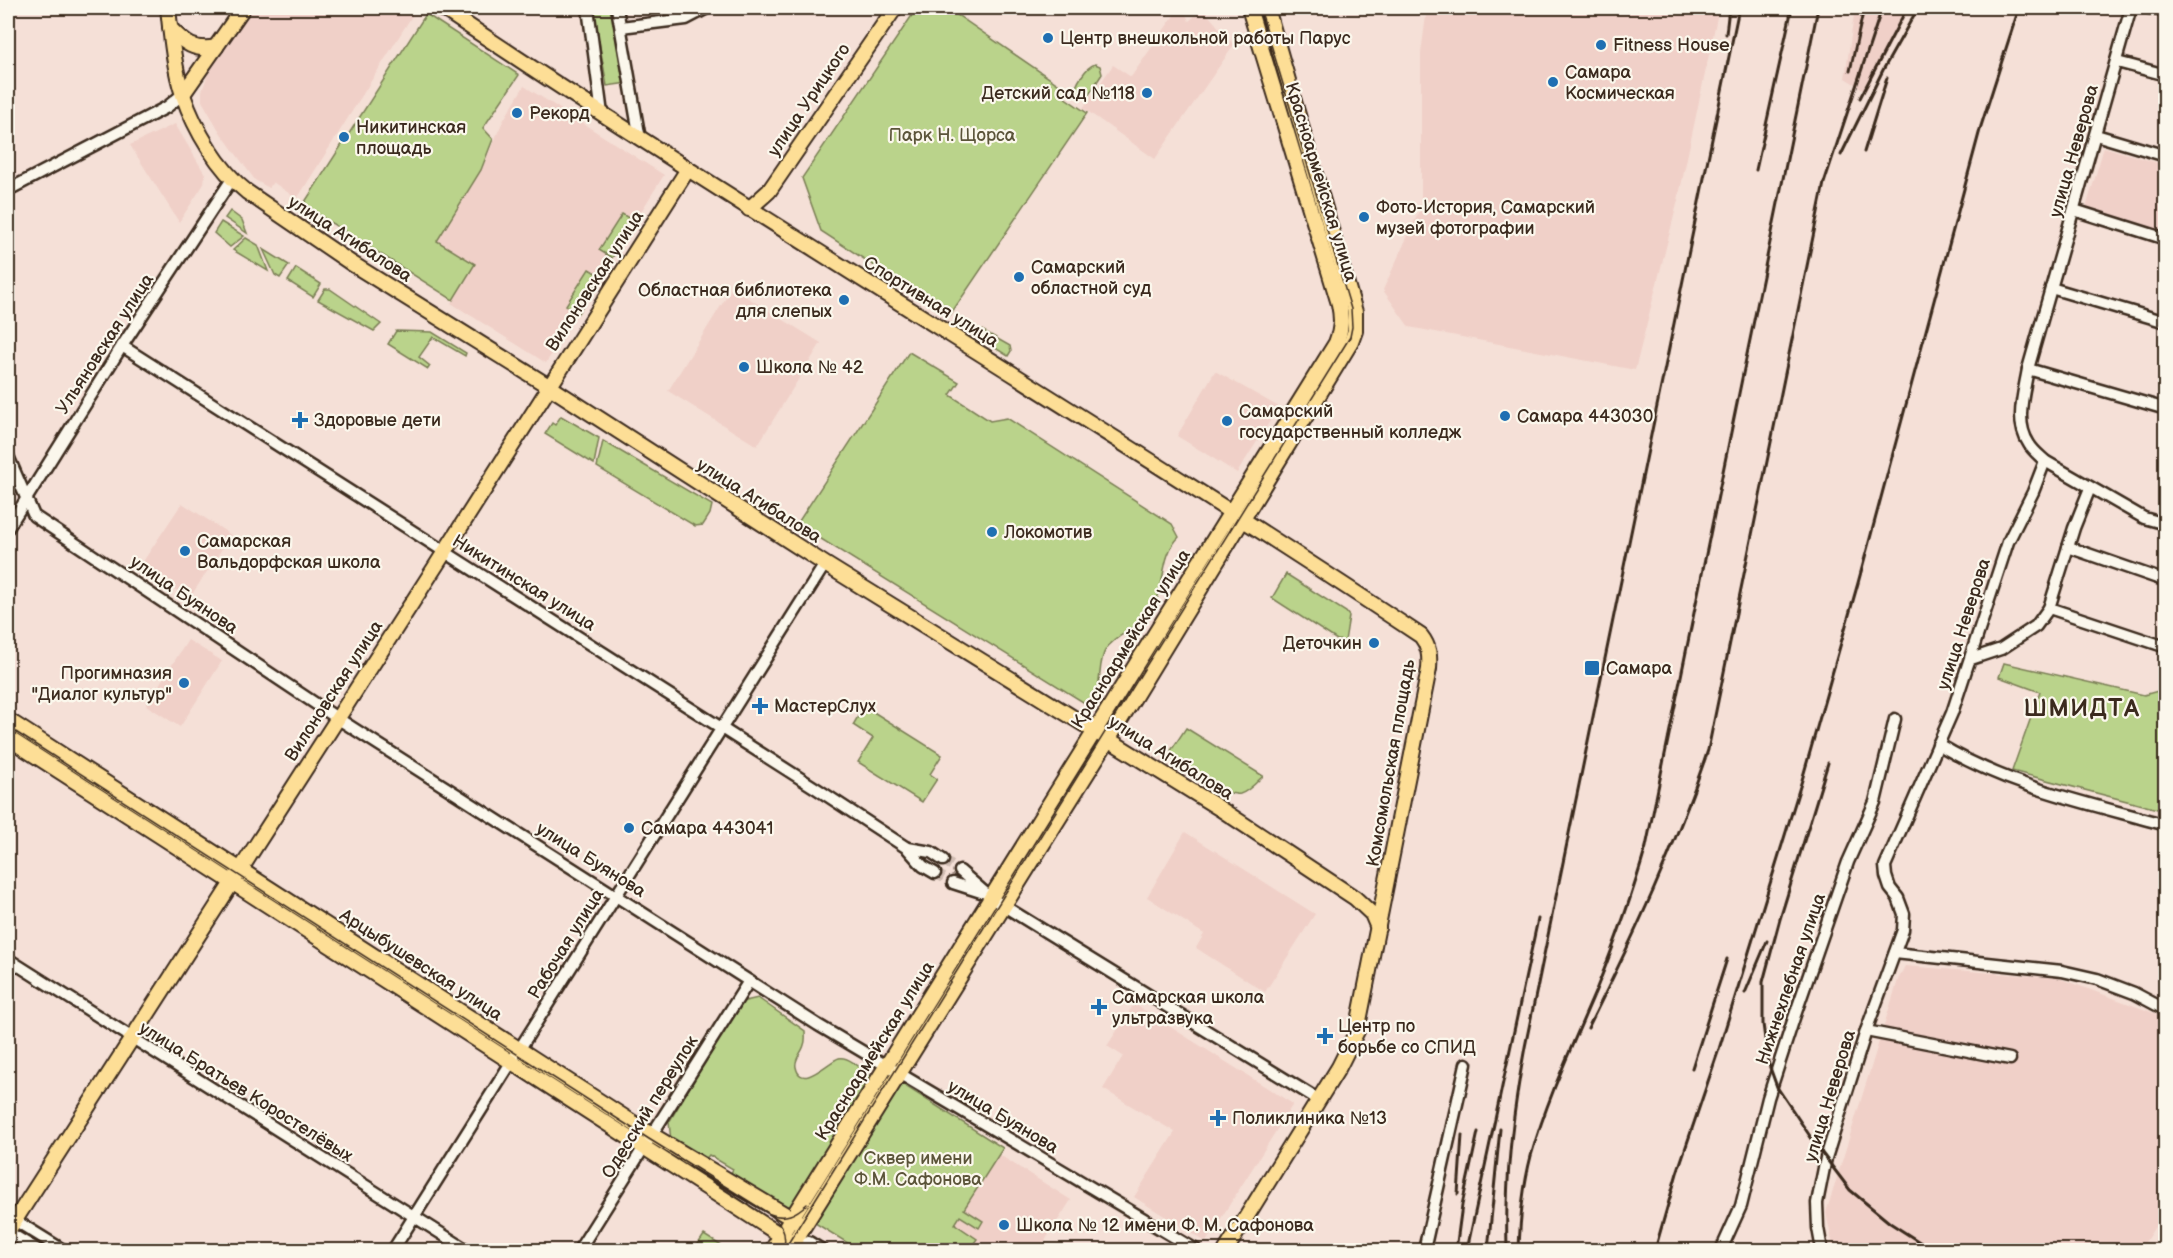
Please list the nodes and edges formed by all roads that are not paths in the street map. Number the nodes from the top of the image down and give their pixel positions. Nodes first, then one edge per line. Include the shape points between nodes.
1 (168, 8) edge
2 (243, 8) edge
3 (442, 8) edge
4 (588, 8) edge
5 (617, 8) edge
6 (707, 8) edge
7 (895, 8) edge
8 (1249, 8) edge
9 (1267, 8) edge
10 (2131, 8) edge
11 (2149, 8) edge
12 (2166, 10) edge
13 (621, 27) junction
14 (170, 28) junction
15 (216, 47) junction
16 (2117, 62) junction
17 (2166, 75) edge
18 (183, 94) junction
19 (602, 114) junction
20 (2096, 135) junction
21 (640, 139) junction
22 (2166, 156) edge
23 (688, 169) junction
24 (232, 179) junction
25 (8, 190) edge
26 (749, 209) junction
27 (2074, 210) junction
28 (2166, 239) edge
29 (2051, 288) junction
30 (2166, 322) edge
31 (122, 346) junction
32 (2028, 369) junction
33 (550, 387) junction
34 (2166, 409) edge
35 (8, 456) edge
36 (2045, 461) junction
37 (2090, 488) junction
38 (27, 497) junction
39 (1230, 513) junction
40 (1243, 521) junction
41 (2166, 524) edge
42 (8, 528) edge
43 (2068, 547) junction
44 (444, 552) junction
45 (825, 564) junction
46 (2166, 581) edge
47 (2049, 608) junction
48 (1402, 624) joint
49 (2166, 646) edge
50 (1971, 659) junction
51 (337, 718) junction
52 (1895, 719) dead end
53 (8, 720) edge
54 (722, 728) junction
55 (1095, 731) junction
56 (8, 738) edge
57 (1108, 740) junction
58 (1938, 744) junction
59 (2166, 825) edge
60 (907, 848) junction
61 (943, 860) tunnel mouth
62 (960, 871) tunnel mouth
63 (935, 873) tunnel mouth
64 (236, 875) junction
65 (952, 883) tunnel mouth
66 (1388, 884) junction
67 (617, 895) junction
68 (988, 895) junction
69 (1355, 898) junction
70 (1005, 906) junction
71 (1378, 928) junction
72 (1895, 952) junction
73 (8, 959) edge
74 (748, 981) junction
75 (2166, 1010) edge
76 (1866, 1031) junction
77 (131, 1039) junction
78 (516, 1055) junction
79 (2010, 1059) dead end
80 (1466, 1064) dead end
81 (886, 1066) junction
82 (900, 1074) junction
83 (1319, 1100) junction
84 (652, 1135) junction
85 (644, 1147) junction
86 (414, 1218) junction
87 (792, 1218) junction
88 (9, 1225) edge
89 (804, 1227) junction
90 (781, 1236) junction
91 (809, 1242) junction
92 (792, 1247) edge
93 (38, 1251) edge
94 (63, 1251) edge
95 (393, 1251) edge
96 (467, 1251) edge
97 (579, 1251) edge
98 (772, 1251) edge
99 (822, 1251) edge
100 (1196, 1251) edge
101 (1226, 1251) edge
102 (1424, 1251) edge
103 (1721, 1251) edge
104 (1822, 1251) edge

1 - 14 main road, улица Агибалова
2 - 15 main road
3 - 19 main road, Спортивная улица
4 - 19 street
5 - 13 street
6 - 13 street via 686,19
7 - 26 main road, улица Урицкого via 769,191
8 - 39 main road, Красноармейская улица via 1342,322 1336,343
9 - 40 main road, Красноармейская улица via 1356,321 1347,353
10 - 16 street, улица Неверова
11 - 12 street
13 - 21 street
14 - 15 main road via 197,49
14 - 18 main road, улица Агибалова
15 - 18 main road
16 - 17 street
16 - 20 street, улица Неверова
18 - 24 main road, улица Агибалова via 204,139
18 - 25 street via 167,107
19 - 21 main road, Спортивная улица
20 - 22 street
20 - 27 street, улица Неверова
21 - 23 main road, Спортивная улица
23 - 26 main road, Спортивная улица
23 - 33 main road, Вилоновская улица
24 - 31 street, Ульяновская улица
24 - 33 main road, улица Агибалова via 351,263
26 - 39 main road, Спортивная улица
27 - 28 street
27 - 29 street, улица Неверова
29 - 30 street
29 - 32 street, улица Неверова
31 - 38 street, Ульяновская улица
31 - 44 street, Никитинская улица
32 - 34 street
32 - 36 street, улица Неверова via 2021,430 2029,446
33 - 44 main road, Вилоновская улица
33 - 45 main road, улица Агибалова
35 - 38 street, улица Буянова
36 - 37 street
36 - 50 street, улица Неверова via 2008,542
37 - 41 street via 2144,518
37 - 43 street
38 - 42 street, Ульяновская улица
38 - 51 street, улица Буянова via 34,516
39 - 40 main road, Спортивная улица
39 - 55 main road, Красноармейская улица
40 - 48 main road, Спортивная улица
40 - 57 main road, Красноармейская улица
43 - 46 street
43 - 47 street
44 - 51 main road, Вилоновская улица
44 - 54 street, Никитинская улица
45 - 54 street, Рабочая улица
45 - 55 main road, улица Агибалова
47 - 49 street
47 - 50 street via 2036,626 2001,650
48 - 66 main road, Комсомольская площадь via 1426,642 1430,664
50 - 58 street, улица Неверова
51 - 64 main road, Вилоновская улица
51 - 67 street, улица Буянова
52 - 103 street, Нижнехлебная улица via 1875,802 1848,862 1794,1018 1768,1098 1741,1206
53 - 64 main road, Арцыбушевская улица
54 - 60 street, Никитинская улица
54 - 67 street, Рабочая улица
55 - 57 main road, улица Агибалова
55 - 68 main road, Красноармейская улица
56 - 64 main road, Арцыбушевская улица
57 - 69 main road, улица Агибалова
57 - 70 main road, Красноармейская улица
58 - 59 street via 2020,784
58 - 72 street, улица Неверова via 1885,866 1890,888 1904,914
60 - 61 street, Никитинская улица via 931,852
60 - 63 street, Никитинская улица
62 - 68 street
64 - 77 main road, Вилоновская улица
64 - 78 main road, Арцыбушевская улица
65 - 68 street
66 - 69 main road via 1372,900
66 - 71 main road, Комсомольская площадь
67 - 74 street, улица Буянова
67 - 78 street, Рабочая улица
68 - 70 street
68 - 81 main road, Красноармейская улица
69 - 71 main road, улица Агибалова via 1372,914
70 - 82 main road, Красноармейская улица
70 - 83 street
71 - 83 main road, Комсомольская площадь via 1357,1031
72 - 75 street via 2062,971 2097,979
72 - 76 street, улица Неверова
73 - 77 street, улица Братьев Коростелёвых
74 - 81 street, улица Буянова
74 - 84 street, Одесский переулок
76 - 79 street
76 - 104 street, улица Неверова via 1826,1158 1817,1203
77 - 86 street, улица Братьев Коростелёвых
77 - 88 main road, Вилоновская улица
78 - 84 main road, Арцыбушевская улица
78 - 85 main road, Арцыбушевская улица
78 - 86 street, Рабочая улица
80 - 102 street
81 - 82 street, улица Буянова
81 - 87 main road, Красноармейская улица
82 - 89 main road, Красноармейская улица
82 - 100 street, улица Буянова
83 - 101 main road, Комсомольская площадь
84 - 85 street, Одесский переулок
84 - 87 main road, Арцыбушевская улица
85 - 90 main road, Арцыбушевская улица
85 - 97 street, Одесский переулок
86 - 95 street, Рабочая улица
86 - 96 street, улица Братьев Коростелёвых
87 - 89 main road, Арцыбушевская улица
87 - 90 main road, Красноармейская улица
88 - 93 street
88 - 94 street
89 - 91 street
89 - 92 main road, Красноармейская улица
90 - 92 main road, Арцыбушевская улица
90 - 98 main road, Красноармейская улица
91 - 92 street
91 - 99 street

